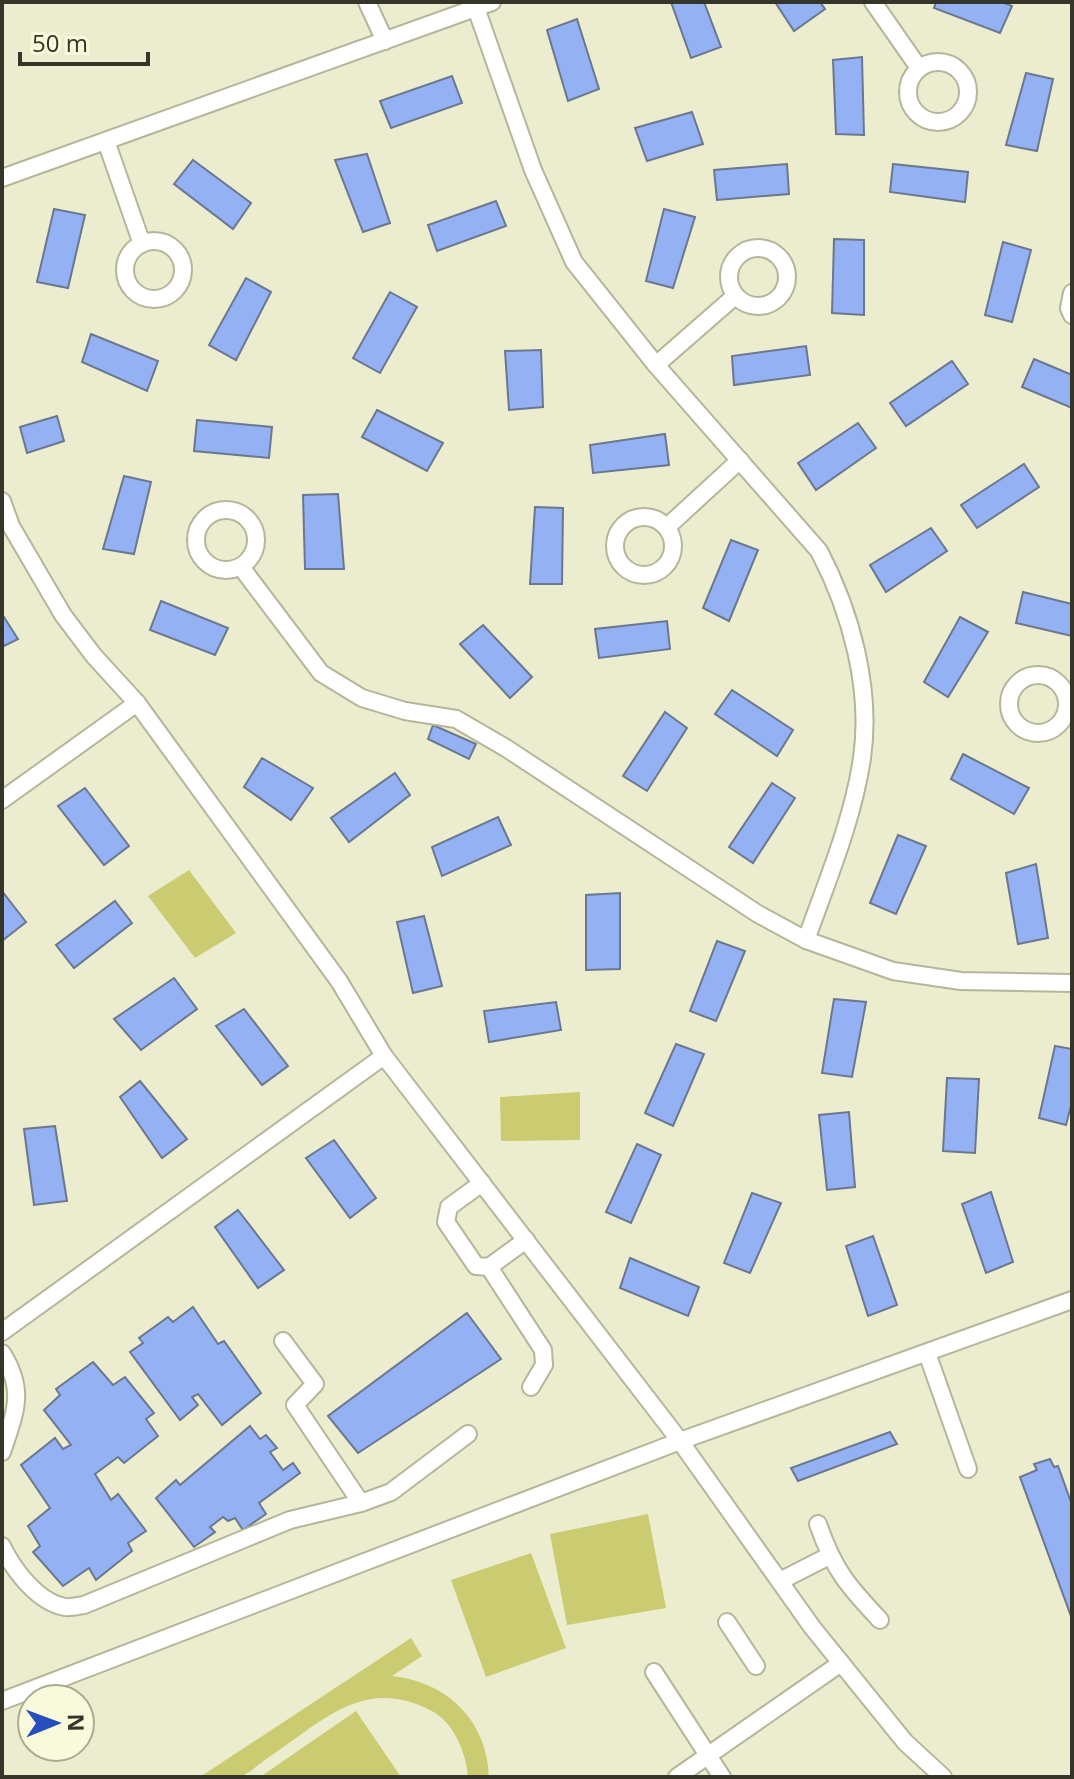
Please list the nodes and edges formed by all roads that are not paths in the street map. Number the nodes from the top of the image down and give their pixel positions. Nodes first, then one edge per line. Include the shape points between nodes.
1 (367, 2) edge
2 (873, 2) edge
3 (484, 5) edge
4 (385, 41) junction
5 (919, 68) dead end
6 (106, 141) junction
7 (2, 178) edge
8 (142, 244) dead end
9 (1072, 293) edge
10 (735, 296) dead end
11 (1072, 315) edge
12 (656, 365) junction
13 (740, 460) junction
14 (2, 501) edge
15 (667, 527) dead end
16 (241, 567) dead end
17 (137, 703) junction
18 (2, 800) edge
19 (806, 940) junction
20 (1072, 983) edge
21 (384, 1056) junction
22 (482, 1183) junction
23 (526, 1240) junction
24 (489, 1267) junction
25 (1072, 1300) edge
26 (2, 1332) edge
27 (283, 1341) dead end
28 (2, 1353) edge
29 (927, 1353) junction
30 (531, 1387) dead end
31 (468, 1434) dead end
32 (680, 1441) junction
33 (2, 1452) edge
34 (968, 1469) dead end
35 (361, 1503) junction
36 (818, 1524) dead end
37 (2, 1546) edge
38 (829, 1556) junction
39 (780, 1581) junction
40 (880, 1620) dead end
41 (727, 1622) dead end
42 (841, 1663) junction
43 (756, 1666) dead end
44 (654, 1672) dead end
45 (2, 1701) edge
46 (708, 1755) junction
47 (677, 1777) edge
48 (722, 1777) edge
49 (943, 1777) edge

1 - 4 street
2 - 5 street
3 - 4 street
3 - 12 street via 533,170 574,262
4 - 6 street
6 - 7 street
6 - 8 street
9 - 11 street
10 - 12 street
12 - 13 street
13 - 15 street
13 - 19 street via 819,551 831,574 851,634 863,698 865,732 856,791
14 - 17 street via 63,615
16 - 19 street via 321,673 362,698 456,719
17 - 18 street
17 - 21 street via 339,981
19 - 20 street via 893,971 961,981
21 - 22 street
21 - 26 street
22 - 23 street
22 - 24 street via 449,1207 446,1222 476,1266
23 - 24 street
23 - 32 street
24 - 30 street via 543,1350 544,1365
25 - 29 street
27 - 35 street via 315,1384 295,1405
28 - 33 street via 18,1399
29 - 32 street
29 - 34 street
31 - 35 street via 391,1492
32 - 39 street
32 - 45 street
35 - 37 street via 290,1520 75,1607 65,1608 34,1590
36 - 38 street
38 - 39 street
38 - 40 street via 845,1583
39 - 42 street
41 - 43 street
42 - 46 street
42 - 49 street via 905,1742
44 - 46 street
46 - 47 street
46 - 48 street

